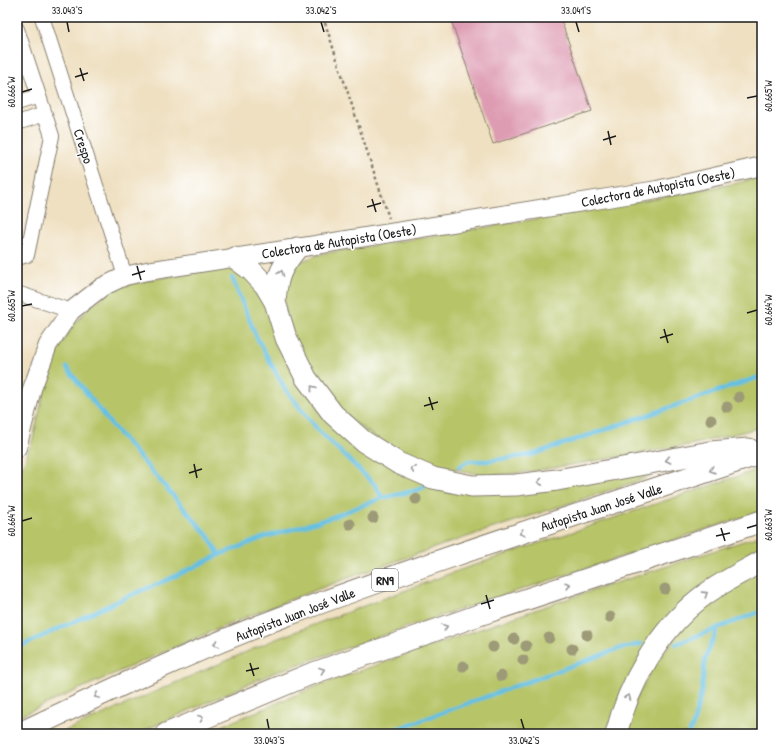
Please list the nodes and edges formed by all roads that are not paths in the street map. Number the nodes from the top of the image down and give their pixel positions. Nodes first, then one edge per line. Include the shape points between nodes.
1 (42, 17) edge
2 (17, 29) edge
3 (39, 96) junction
4 (17, 103) edge
5 (45, 114) junction
6 (17, 123) edge
7 (762, 166) edge
8 (297, 248) junction
9 (17, 258) edge
10 (235, 258) junction
11 (125, 276) junction
12 (17, 293) edge
13 (276, 302) junction
14 (71, 311) junction
15 (17, 448) edge
16 (762, 448) edge
17 (762, 453) edge
18 (762, 521) edge
19 (762, 561) edge
20 (18, 734) edge
21 (166, 734) edge
22 (616, 734) edge

1 - 11 street, Crespo
2 - 3 street
3 - 4 street
3 - 5 street
5 - 6 street
5 - 9 street via 52,136 27,254
7 - 8 main road, Colectora de Autopista (Oeste) via 657,190
8 - 10 main road, Colectora de Autopista (Oeste)
13 -> 8 highway via 276,284 284,265
10 - 11 main road, Colectora de Autopista (Oeste)
10 - 13 highway via 265,285
11 - 14 main road, Colectora de Autopista (Oeste) via 102,288
12 - 14 street
16 -> 13 highway via 710,452 516,485 472,486 432,478 398,463 363,442 333,414 306,378 286,338
14 - 15 main road, Colectora de Autopista (Oeste) via 48,345 32,389
17 -> 20 highway, Autopista Juan José Valle / RN9 via 435,561 283,617 166,664
21 -> 18 highway via 315,673 479,615
22 -> 19 highway via 622,712 637,678 672,624 700,598

